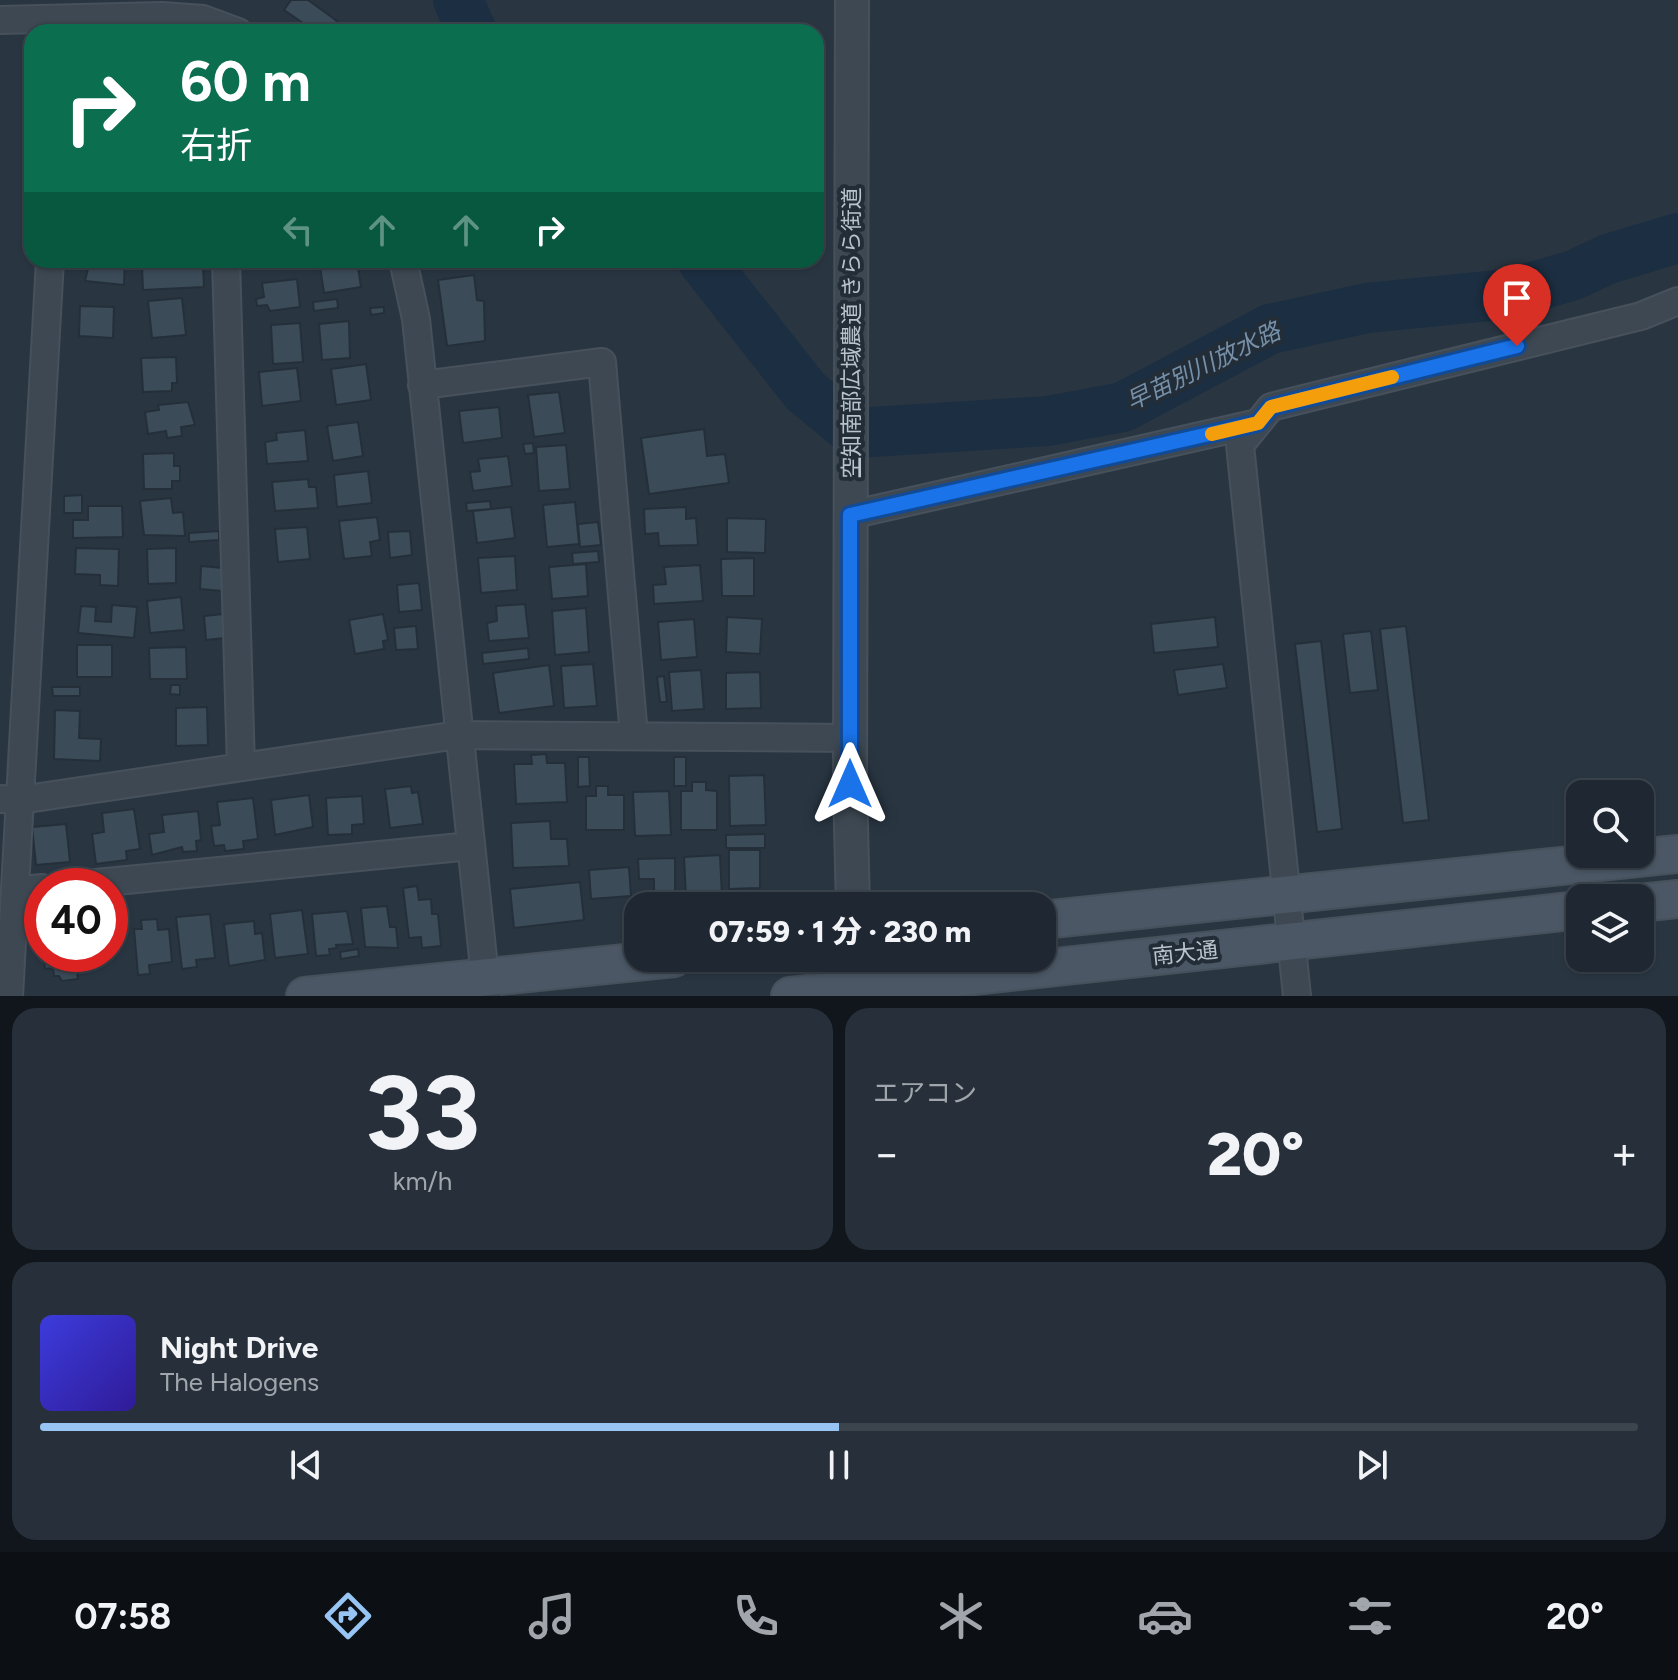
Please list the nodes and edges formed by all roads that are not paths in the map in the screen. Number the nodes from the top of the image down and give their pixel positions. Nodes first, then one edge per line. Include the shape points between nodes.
1 (852, 0) edge
2 (63, 17) edge
3 (0, 20) edge
4 (216, 24) edge
5 (49, 268) edge
6 (226, 268) edge
7 (405, 268) edge
8 (1678, 301) edge
9 (422, 385) junction
10 (1258, 423) junction
11 (850, 515) junction
12 (458, 735) junction
13 (634, 736) junction
14 (850, 738) junction
15 (241, 767) junction
16 (10, 799) edge
17 (471, 846) junction
18 (1678, 854) edge
19 (128, 880) edge
20 (24, 890) edge
21 (15, 891) junction
22 (853, 892) edge
23 (1287, 895) junction
24 (1678, 899) edge
25 (1654, 902) edge
26 (1566, 912) edge
27 (1056, 919) edge
28 (1291, 942) junction
29 (624, 966) edge
30 (852, 981) edge
31 (485, 987) edge
32 (9, 996) edge
33 (305, 996) edge
34 (790, 996) edge
35 (1297, 996) edge

1 - 11 street, 空知南部広域農道 きらら街道
2 - 3 street
2 - 4 street via 203,19
5 - 16 street
6 - 15 street
7 - 9 street
8 - 10 street via 1641,316 1271,407
9 - 12 street
9 - 13 street via 602,362
10 - 11 street
10 - 23 street via 1240,445
11 - 14 street, 空知南部広域農道 きらら街道
12 - 13 street
12 - 15 street
12 - 17 street
13 - 14 street
14 - 22 street, 空知南部広域農道 きらら街道
15 - 16 street
16 - 21 street
17 - 19 street
17 - 31 street
18 - 23 main road
20 - 21 street
21 - 32 street
23 - 27 main road
23 - 28 street
24 - 25 main road
26 - 28 main road, 南大通
28 - 30 main road, 南大通
28 - 35 street
29 - 31 main road
30 - 34 main road, 南大通
31 - 33 main road

